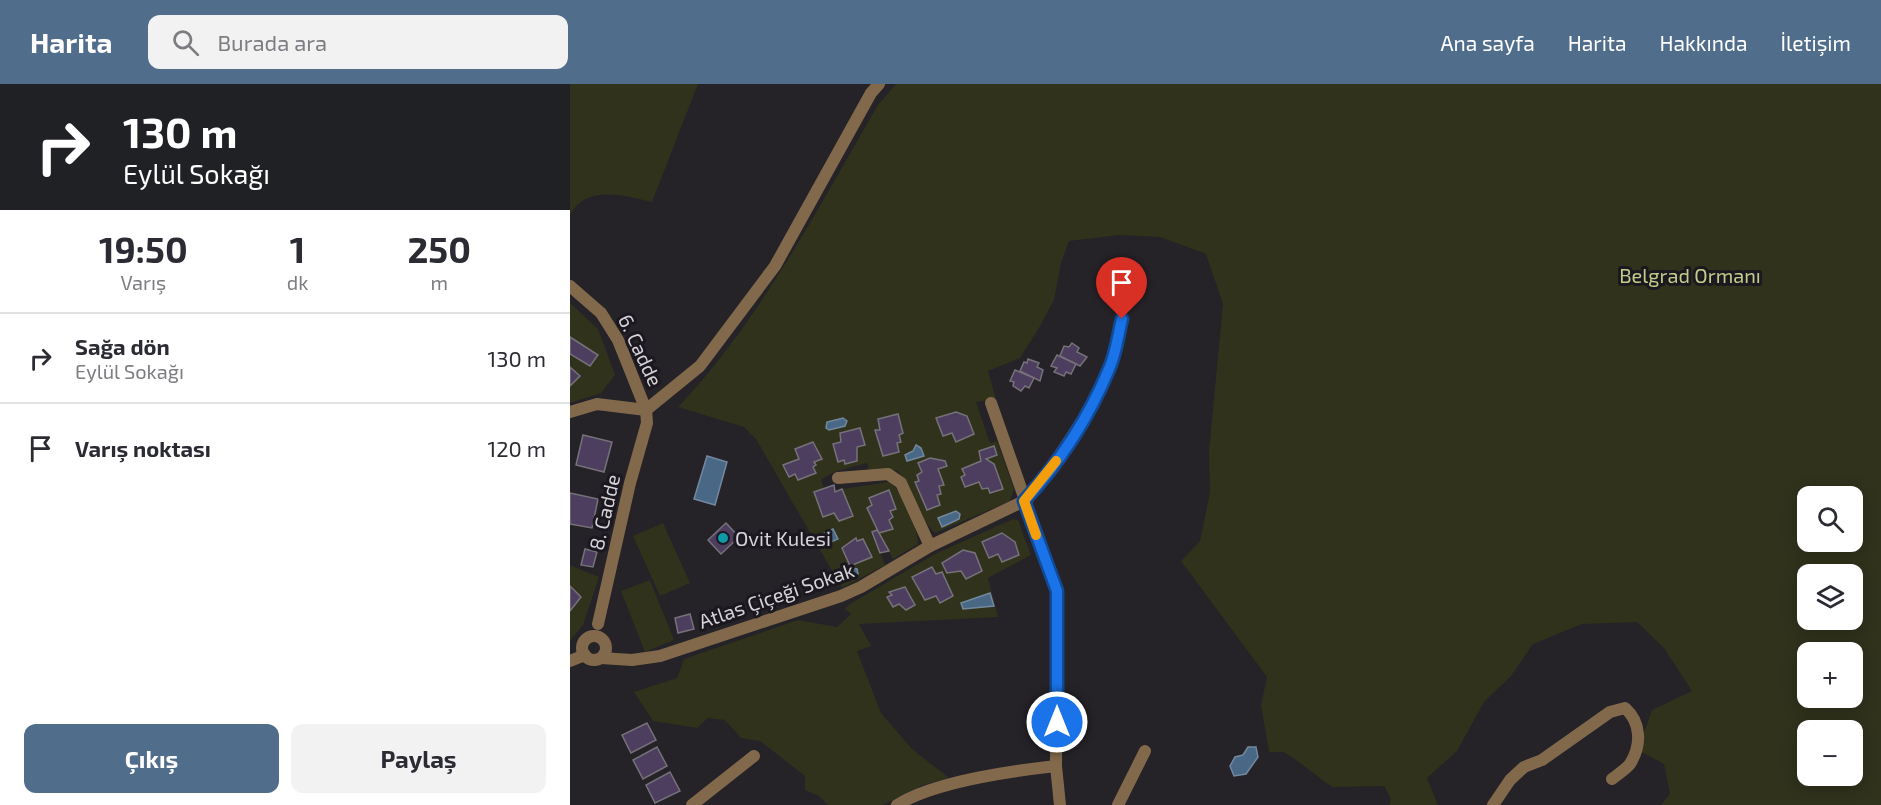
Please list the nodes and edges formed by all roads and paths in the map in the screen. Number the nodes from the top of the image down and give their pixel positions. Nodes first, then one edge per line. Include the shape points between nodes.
1 (879, 84) edge
2 (570, 286) edge
3 (1122, 319) dead end
4 (991, 403) dead end
5 (646, 410) junction
6 (570, 412) edge
7 (838, 478) dead end
8 (1024, 501) junction
9 (930, 546) junction
10 (598, 624) junction
11 (604, 641) junction
12 (584, 647) junction
13 (570, 654) edge
14 (601, 658) junction
15 (632, 660) junction
16 (570, 661) edge
17 (1145, 751) dead end
18 (754, 756) dead end
19 (1056, 765) junction
20 (1612, 779) dead end
21 (692, 805) edge
22 (897, 805) edge
23 (1060, 805) edge
24 (1118, 805) edge
25 (1493, 805) edge

1 - 5 street via 775,266 700,366
2 - 5 street, 6. Cadde via 602,313 618,340
3 - 8 street via 1110,367 1088,412 1044,479
4 - 8 street via 1022,484
5 - 6 street via 597,404
5 - 10 street, 8. Cadde via 647,423
7 - 9 street via 888,474 895,477
8 - 9 street, Atlas Çiçeği Sokak
8 - 19 street via 1057,591
9 - 15 street, Atlas Çiçeği Sokak via 841,596 660,656
10 - 11 street
10 - 12 street
11 - 12 street via 596,636
11 - 14 street via 606,649
11 - 15 street via 616,653
12 - 13 street
12 - 14 street via 594,660
12 - 16 street
14 - 15 street, Atlas Çiçeği Sokak
17 - 24 street
18 - 21 street
19 - 22 street via 914,794
19 - 23 street
20 - 25 street via 1630,764 1638,737 1638,725 1625,708 1610,712 1542,760 1524,767

